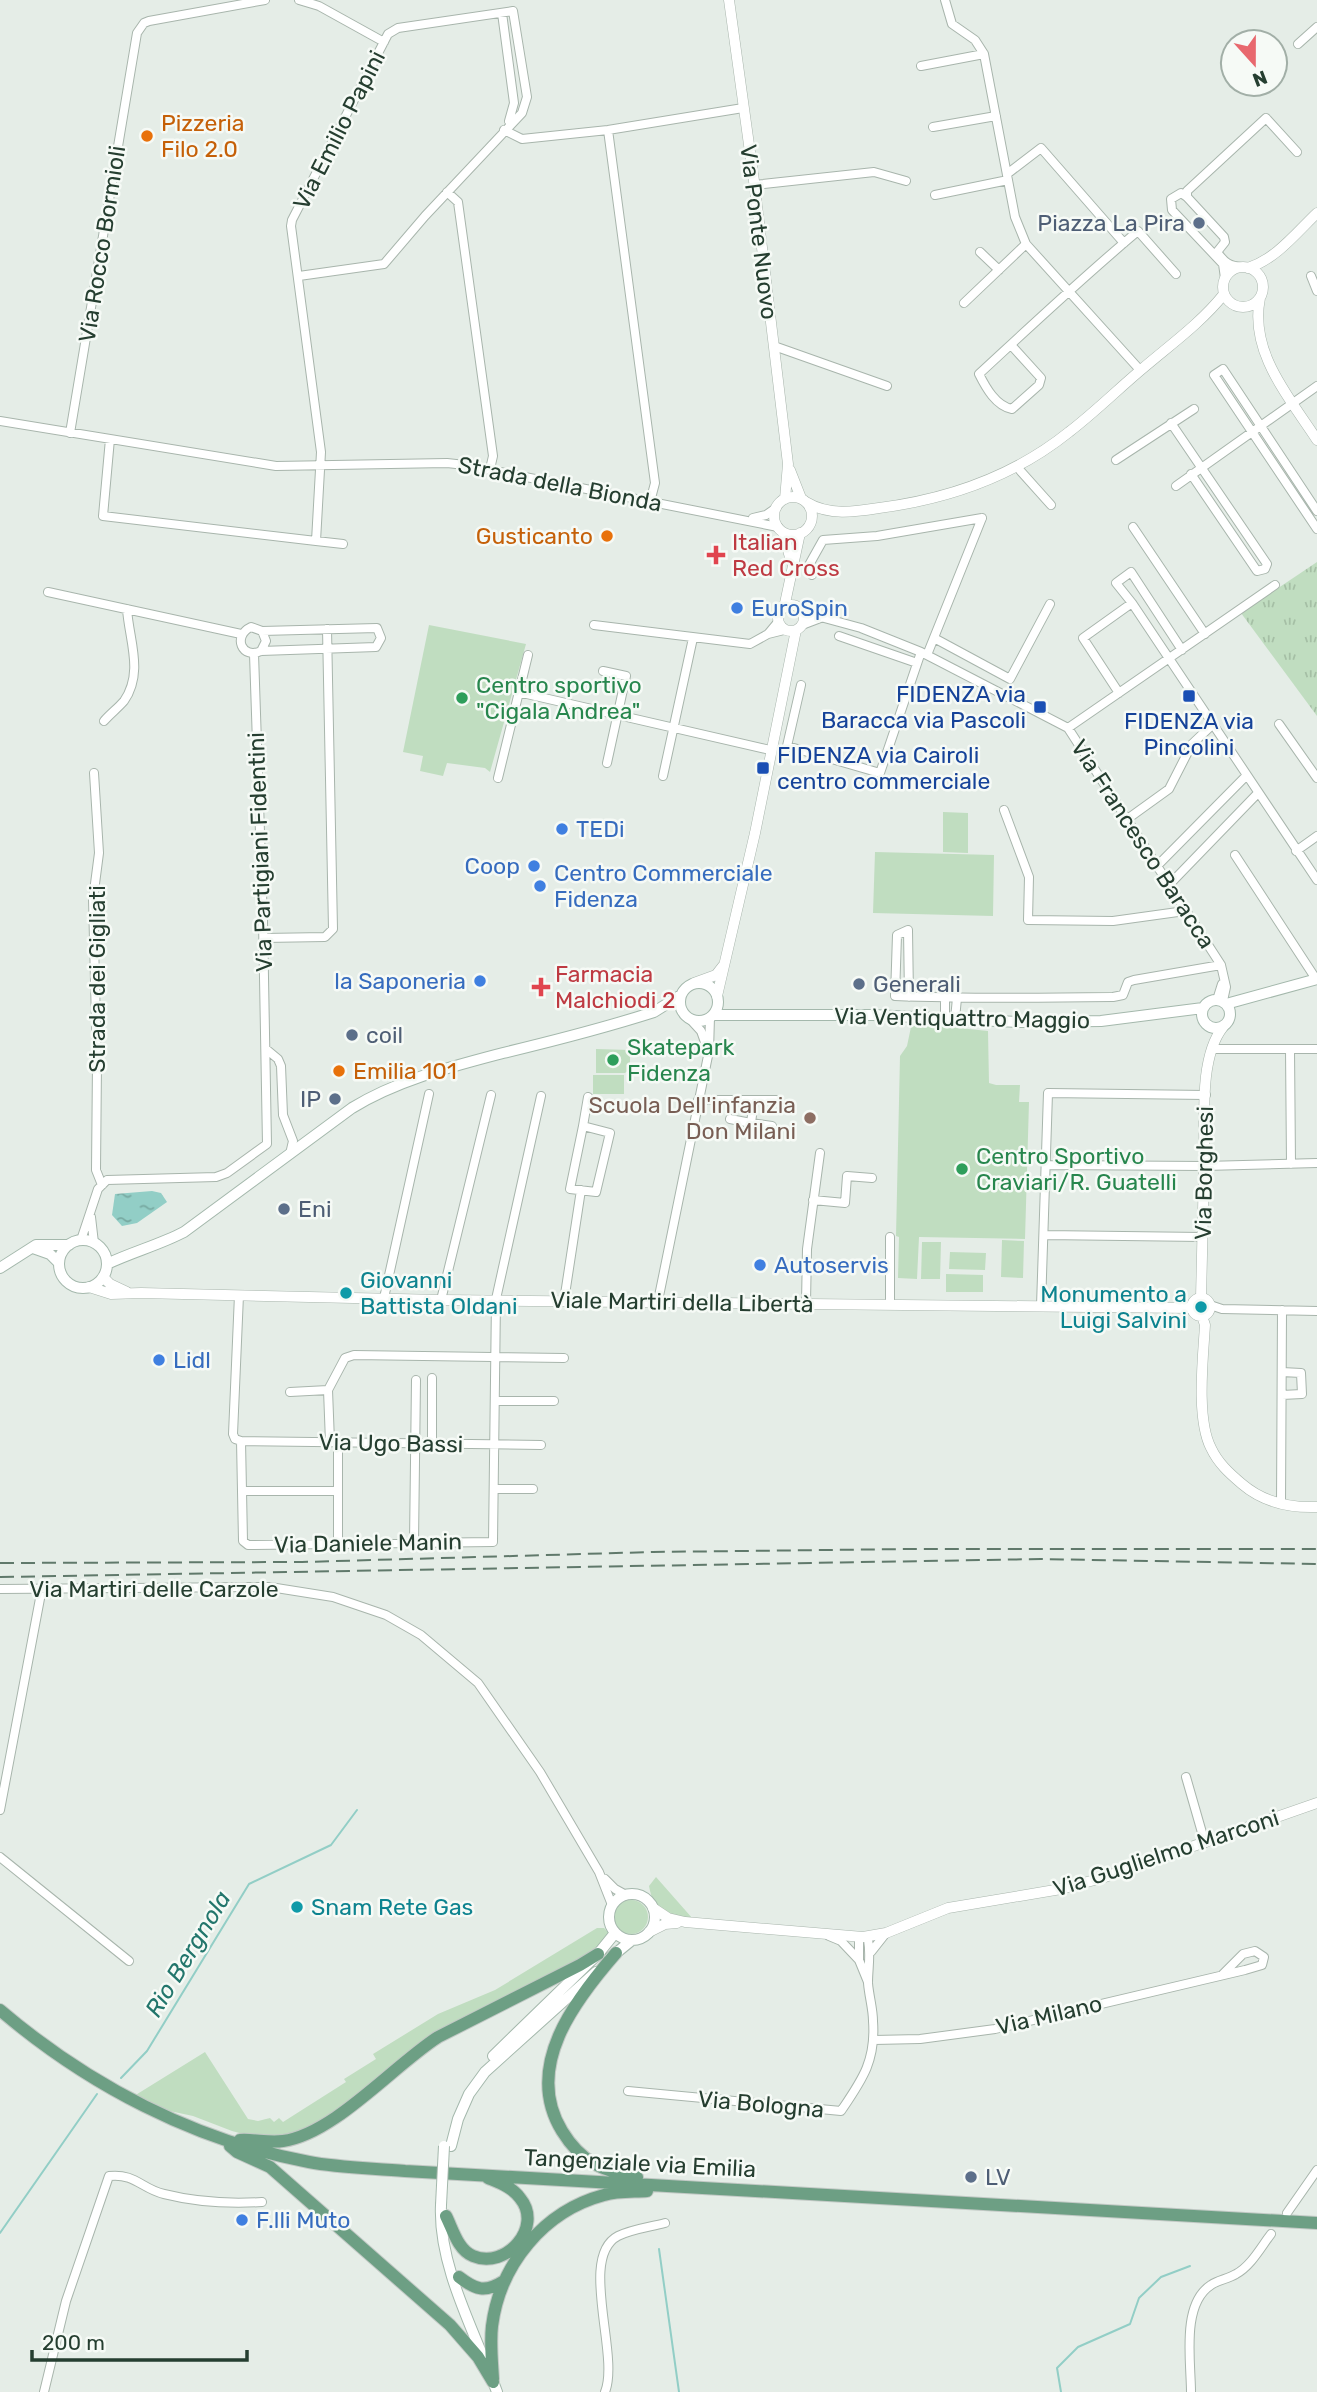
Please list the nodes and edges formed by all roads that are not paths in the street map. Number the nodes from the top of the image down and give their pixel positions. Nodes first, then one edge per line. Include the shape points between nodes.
1 (265, 0) edge
2 (299, 0) edge
3 (729, 0) edge
4 (945, 0) edge
5 (502, 13) junction
6 (1317, 27) edge
7 (384, 42) junction
8 (1298, 44) dead end
9 (984, 54) junction
10 (921, 66) dead end
11 (743, 108) junction
12 (996, 116) junction
13 (933, 127) dead end
14 (504, 130) junction
15 (608, 130) junction
16 (1297, 152) dead end
17 (1007, 177) junction
18 (906, 181) dead end
19 (754, 185) junction
20 (447, 192) junction
21 (1185, 194) junction
22 (935, 195) dead end
23 (1317, 213) edge
24 (1124, 243) junction
25 (1026, 244) junction
26 (1283, 247) junction
27 (980, 252) dead end
28 (1245, 268) junction
29 (999, 270) junction
30 (1177, 274) dead end
31 (299, 276) junction
32 (1311, 276) dead end
33 (1225, 278) junction
34 (1262, 281) junction
35 (1317, 291) edge
36 (1068, 293) junction
37 (1224, 294) junction
38 (1260, 298) junction
39 (964, 303) dead end
40 (1238, 306) junction
41 (1196, 324) junction
42 (1261, 343) junction
43 (1011, 345) junction
44 (774, 346) junction
45 (1140, 370) junction
46 (887, 386) dead end
47 (1317, 386) edge
48 (1293, 403) junction
49 (1194, 409) dead end
50 (0, 421) edge
51 (1171, 423) junction
52 (1260, 425) junction
53 (1251, 431) junction
54 (70, 433) junction
55 (110, 439) junction
56 (1317, 440) edge
57 (1116, 460) dead end
58 (788, 464) junction
59 (321, 467) junction
60 (1017, 467) junction
61 (1200, 467) junction
62 (490, 469) junction
63 (1191, 474) junction
64 (1176, 486) dead end
65 (785, 499) junction
66 (804, 500) junction
67 (650, 502) junction
68 (1051, 505) dead end
69 (776, 508) junction
70 (1317, 511) edge
71 (843, 512) junction
72 (745, 518) junction
73 (811, 522) junction
74 (1133, 527) dead end
75 (780, 529) junction
76 (1317, 529) edge
77 (800, 533) junction
78 (316, 541) junction
79 (343, 544) dead end
80 (792, 567) junction
81 (812, 575) dead end
82 (1275, 586) dead end
83 (48, 592) dead end
84 (1132, 603) junction
85 (1050, 604) dead end
86 (783, 608) junction
87 (127, 609) junction
88 (800, 609) junction
89 (826, 617) junction
90 (594, 625) dead end
91 (789, 627) junction
92 (327, 629) junction
93 (262, 631) junction
94 (241, 634) junction
95 (1205, 634) junction
96 (839, 636) dead end
97 (693, 638) junction
98 (934, 638) junction
99 (327, 649) junction
100 (1182, 650) junction
101 (257, 653) junction
102 (528, 654) dead end
103 (924, 654) junction
104 (1169, 659) junction
105 (917, 663) junction
106 (603, 671) dead end
107 (802, 685) dead end
108 (519, 692) junction
109 (1119, 693) junction
110 (618, 714) junction
111 (104, 720) dead end
112 (1279, 724) dead end
113 (1212, 725) junction
114 (674, 727) junction
115 (1068, 728) junction
116 (770, 750) junction
117 (607, 763) dead end
118 (94, 773) dead end
119 (663, 776) dead end
120 (1246, 776) junction
121 (498, 778) dead end
122 (1317, 778) edge
123 (1258, 793) junction
124 (1004, 810) dead end
125 (1126, 820) junction
126 (1317, 836) edge
127 (1296, 851) junction
128 (1235, 855) dead end
129 (1156, 867) junction
130 (1317, 880) edge
131 (1168, 886) junction
132 (1185, 911) junction
133 (264, 938) junction
134 (727, 956) junction
135 (1222, 970) junction
136 (1317, 979) edge
137 (694, 983) junction
138 (1260, 994) junction
139 (681, 995) junction
140 (909, 997) junction
141 (717, 998) junction
142 (945, 998) junction
143 (957, 998) junction
144 (1222, 1002) junction
145 (654, 1012) junction
146 (746, 1013) junction
147 (1203, 1013) junction
148 (686, 1015) junction
149 (711, 1016) junction
150 (1230, 1016) junction
151 (950, 1018) junction
152 (1223, 1027) junction
153 (1211, 1028) junction
154 (266, 1049) junction
155 (1212, 1049) junction
156 (1290, 1049) junction
157 (1317, 1049) edge
158 (709, 1051) junction
159 (429, 1094) dead end
160 (491, 1095) dead end
161 (1206, 1095) junction
162 (541, 1096) dead end
163 (589, 1097) dead end
164 (698, 1100) junction
165 (754, 1100) junction
166 (776, 1100) dead end
167 (730, 1119) dead end
168 (751, 1123) junction
169 (583, 1126) junction
170 (772, 1126) dead end
171 (290, 1128) junction
172 (313, 1136) junction
173 (820, 1153) dead end
174 (290, 1154) junction
175 (1317, 1163) edge
176 (1047, 1164) junction
177 (1291, 1164) junction
178 (1205, 1166) junction
179 (872, 1178) dead end
180 (102, 1185) junction
181 (581, 1190) junction
182 (813, 1200) junction
183 (91, 1214) junction
184 (1045, 1235) junction
185 (890, 1237) dead end
186 (1202, 1237) junction
187 (81, 1240) junction
188 (69, 1245) junction
189 (98, 1247) junction
190 (33, 1248) junction
191 (140, 1249) junction
192 (59, 1263) junction
193 (107, 1264) junction
194 (0, 1268) edge
195 (103, 1277) junction
196 (89, 1287) junction
197 (131, 1293) junction
198 (239, 1295) junction
199 (384, 1298) junction
200 (1201, 1298) junction
201 (496, 1299) junction
202 (441, 1300) junction
203 (564, 1301) junction
204 (658, 1301) junction
205 (806, 1303) junction
206 (890, 1304) junction
207 (1041, 1306) junction
208 (1210, 1306) junction
209 (1192, 1308) junction
210 (1282, 1310) junction
211 (1317, 1311) edge
212 (1202, 1316) junction
213 (495, 1358) junction
214 (564, 1358) dead end
215 (1282, 1372) junction
216 (432, 1378) dead end
217 (416, 1380) dead end
218 (328, 1390) junction
219 (290, 1392) dead end
220 (1282, 1395) junction
221 (495, 1401) junction
222 (554, 1401) dead end
223 (241, 1441) junction
224 (334, 1442) junction
225 (415, 1443) junction
226 (432, 1443) junction
227 (494, 1444) junction
228 (541, 1445) dead end
229 (494, 1489) junction
230 (533, 1489) dead end
231 (243, 1490) junction
232 (337, 1491) junction
233 (1282, 1504) junction
234 (1317, 1507) edge
235 (414, 1543) junction
236 (338, 1544) junction
237 (43, 1588) junction
238 (0, 1589) edge
239 (1186, 1777) dead end
240 (1317, 1803) edge
241 (0, 1810) edge
242 (1205, 1843) junction
243 (0, 1857) edge
244 (599, 1872) junction
245 (626, 1895) junction
246 (612, 1905) junction
247 (653, 1908) junction
248 (685, 1922) junction
249 (615, 1933) junction
250 (649, 1933) junction
251 (886, 1933) junction
252 (826, 1934) junction
253 (863, 1937) junction
254 (632, 1940) junction
255 (871, 1952) junction
256 (616, 1953) junction
257 (598, 1954) junction
258 (859, 1960) junction
259 (129, 1961) dead end
260 (1222, 1975) junction
261 (868, 1982) junction
262 (0, 2010) edge
263 (874, 2040) junction
264 (628, 2091) dead end
265 (225, 2141) junction
266 (447, 2146) junction
267 (1317, 2169) edge
268 (478, 2174) junction
269 (724, 2189) junction
270 (262, 2202) dead end
271 (445, 2208) junction
272 (1287, 2213) dead end
273 (665, 2223) dead end
274 (1317, 2223) edge
275 (1271, 2234) dead end
276 (447, 2257) junction
277 (459, 2277) junction
278 (504, 2281) junction
279 (495, 2387) edge
280 (44, 2392) edge
281 (605, 2392) edge
282 (1191, 2392) edge

1 - 54 street, Via Rocco Bormioli via 149,21 136,33
2 - 7 street
3 - 11 street, Via Ponte Nuovo
4 - 9 street via 952,24 975,40
5 - 7 street, Via Emilio Papini via 398,28
5 - 14 street via 514,103
5 - 14 street, Via Emilio Papini via 513,11 527,97 522,113
6 - 8 street
7 - 31 street, Via Emilio Papini via 292,220
9 - 10 street
9 - 12 street
11 - 15 street
11 - 19 street, Via Ponte Nuovo
12 - 13 street
12 - 17 street
14 - 15 street via 522,139
14 - 20 street, Via Emilio Papini
15 - 67 street via 655,483
16 - 21 street via 1266,118
17 - 22 street
17 - 24 street via 1041,148
17 - 25 street
18 - 19 street via 874,172
19 - 44 street, Via Ponte Nuovo
20 - 31 street, Via Emilio Papini via 381,266
20 - 62 street via 458,202 493,456
21 - 28 street via 1224,237 1217,252 1224,261
21 - 33 street via 1171,199 1172,210 1223,264
23 - 26 street
24 - 30 street via 1138,231
24 - 36 street
25 - 29 street
25 - 36 street
26 - 28 street
26 - 34 street
27 - 29 street
28 - 33 street
28 - 34 street via 1256,272
29 - 39 street
31 - 59 street, Via Emilio Papini
32 - 35 street
33 - 37 street
34 - 38 street
36 - 43 street
36 - 45 street
37 - 40 street
37 - 41 street
38 - 40 street via 1252,305
38 - 42 street
40 - 41 street via 1219,310
40 - 42 street via 1248,313
41 - 45 street
42 - 48 street
43 - 43 street via 1041,379 1012,409 1003,407 979,374
44 - 46 street
44 - 58 street, Via Ponte Nuovo
45 - 60 street via 1069,433
47 - 48 street
48 - 52 street
48 - 56 street
49 - 51 street
50 - 54 street, Strada della Bionda
51 - 57 street
51 - 61 street
52 - 53 street
52 - 53 street via 1223,369 1216,373
52 - 70 street
53 - 61 street
53 - 76 street
54 - 55 street, Strada della Bionda
55 - 59 street, Strada della Bionda via 276,466
55 - 78 street via 103,516
58 - 65 street, Via Ponte Nuovo
58 - 66 street, Via Ponte Nuovo
59 - 62 street, Strada della Bionda via 447,463
59 - 78 street, Via Emilio Papini
60 - 68 street
60 - 71 street via 938,499
61 - 63 street
61 - 63 street via 1267,564 1265,569 1257,571
62 - 67 street, Strada della Bionda
63 - 64 street
65 - 66 street
65 - 69 street
66 - 71 street via 828,512
66 - 73 street, Via Ponte Nuovo
67 - 72 street, Strada della Bionda
69 - 72 street, Strada della Bionda via 760,517
69 - 75 street
71 - 73 street
72 - 75 street, Strada della Bionda
73 - 77 street
74 - 95 street
75 - 77 street
75 - 80 street
77 - 80 street
78 - 79 street
80 - 86 street
80 - 88 street
81 - 98 street via 809,565 823,540 982,518
82 - 95 street
83 - 87 street
84 - 100 street via 1116,583 1131,572
84 - 104 street
84 - 109 street via 1083,638
85 - 98 street via 1010,679
86 - 88 street
86 - 91 street via 779,613
87 - 94 street
87 - 111 street via 128,633 135,651 132,683 124,701
88 - 89 street, Via Francesco Baracca
88 - 91 street
89 - 91 street
89 - 103 street, Via Francesco Baracca
90 - 97 street
91 - 97 street via 750,644
91 - 116 street via 792,650
92 - 93 street
92 - 99 street
92 - 99 street via 377,628 381,638 376,647
93 - 94 street via 251,627
93 - 101 street via 267,641
94 - 101 street via 246,652
95 - 100 street
96 - 105 street
97 - 114 street
98 - 103 street
99 - 101 street
99 - 133 street via 333,929 326,937
100 - 104 street
101 - 133 street, Via Partigiani Fidentini
102 - 108 street
103 - 105 street
103 - 115 street, Via Francesco Baracca
104 - 109 street
104 - 113 street
105 - 107 street via 880,774 787,746
106 - 110 street via 626,676
108 - 110 street
108 - 121 street
109 - 115 street
110 - 114 street
110 - 117 street
112 - 122 street
113 - 120 street
113 - 125 street via 1192,744 1169,789
114 - 116 street
114 - 119 street
115 - 125 street, Via Francesco Baracca
116 - 134 street
118 - 180 street, Strada dei Gigliati via 99,853 93,899 96,1170
120 - 123 street
120 - 129 street
123 - 127 street
123 - 131 street
124 - 132 street via 1029,877 1028,920 1112,921
125 - 129 street, Via Francesco Baracca
126 - 127 street
127 - 130 street
128 - 136 street
129 - 131 street, Via Francesco Baracca
131 - 132 street, Via Francesco Baracca
132 - 135 street, Via Francesco Baracca
133 - 154 street, Via Partigiani Fidentini
134 - 137 street via 716,975
134 - 141 street
135 - 143 street via 1134,980 1128,982 1123,995 1113,997
135 - 144 street via 1226,987
136 - 138 main road, Via Ventiquattro Maggio
137 - 139 main road, Via Ventiquattro Maggio
137 - 141 main road, Via Ventiquattro Maggio via 705,984
138 - 144 main road, Via Ventiquattro Maggio
138 - 150 main road, Via Ventiquattro Maggio
139 - 145 main road, Via Ventiquattro Maggio
139 - 148 main road
140 - 140 street via 895,996 897,935 908,930
140 - 142 street
141 - 146 main road, Via Ventiquattro Maggio
141 - 149 main road
142 - 143 street
142 - 151 street
143 - 151 street
144 - 147 main road, Via Ventiquattro Maggio via 1209,1002
144 - 150 main road
145 - 148 main road, Via Ventiquattro Maggio
145 - 172 main road, Via Ventiquattro Maggio via 414,1078 369,1098
146 - 149 main road, Via Ventiquattro Maggio
146 - 151 main road, Via Ventiquattro Maggio
147 - 151 main road, Via Ventiquattro Maggio via 1101,1021
147 - 153 main road
148 - 149 main road, Via Ventiquattro Maggio via 700,1021
148 - 158 street via 701,1031
149 - 158 street
150 - 152 main road, Via Ventiquattro Maggio
152 - 153 main road
152 - 155 street, Via Borghesi
153 - 155 street, Via Borghesi
154 - 171 street, Via Partigiani Fidentini via 280,1062 283,1115
154 - 180 street, Via Partigiani Fidentini via 265,1147 216,1177 112,1178
155 - 156 street
155 - 161 street, Via Borghesi
156 - 157 street
156 - 177 street
158 - 164 street
159 - 199 street
160 - 202 street
161 - 176 street via 1048,1093
161 - 178 street, Via Borghesi
162 - 201 street
163 - 169 street
164 - 165 street
164 - 204 street
165 - 166 street
165 - 168 street
167 - 168 street
168 - 170 street
169 - 181 street via 570,1189
169 - 181 street via 610,1133 596,1192
171 - 172 street via 300,1136
171 - 174 street, Via Partigiani Fidentini
172 - 174 main road, Via Ventiquattro Maggio
173 - 182 street
174 - 191 main road, Via Ventiquattro Maggio via 184,1232
175 - 177 street
176 - 178 street
176 - 184 street
177 - 178 street
178 - 186 street, Via Borghesi
179 - 182 street via 847,1176 845,1203
180 - 183 street
181 - 203 street
182 - 205 street
183 - 187 street
183 - 189 street
184 - 186 street
184 - 207 street
185 - 206 street
186 - 200 street, Via Borghesi
187 - 188 main road
187 - 189 main road
188 - 190 main road
188 - 192 main road
189 - 191 main road, Via Ventiquattro Maggio
189 - 193 main road
190 - 192 main road
190 - 194 main road
191 - 193 main road, Via Ventiquattro Maggio
192 - 196 main road via 70,1284
193 - 195 main road
195 - 196 main road
195 - 197 street, Viale Martiri della Libertà
196 - 197 street, Viale Martiri della Libertà via 111,1294
197 - 198 street, Viale Martiri della Libertà
198 - 199 street, Viale Martiri della Libertà
198 - 223 street via 233,1434
199 - 202 street, Viale Martiri della Libertà
200 - 208 street
200 - 209 street
201 - 202 street, Viale Martiri della Libertà
201 - 203 street, Viale Martiri della Libertà
201 - 213 street
203 - 204 street, Viale Martiri della Libertà
204 - 205 street, Viale Martiri della Libertà
205 - 206 street, Viale Martiri della Libertà
206 - 207 street, Viale Martiri della Libertà
207 - 209 street, Viale Martiri della Libertà
208 - 210 street
208 - 212 street
209 - 212 street
210 - 211 street
210 - 215 street
212 - 233 street via 1203,1413 1211,1448 1223,1467 1249,1491
213 - 214 street
213 - 218 street via 354,1355 345,1358
213 - 221 street
215 - 220 street
215 - 220 street via 1301,1373 1302,1394
216 - 226 street
217 - 225 street
218 - 219 street
218 - 224 street
220 - 233 street
221 - 222 street
221 - 227 street
223 - 224 street, Via Ugo Bassi
223 - 231 street
224 - 225 street, Via Ugo Bassi
224 - 232 street
225 - 226 street, Via Ugo Bassi
225 - 235 street
226 - 227 street, Via Ugo Bassi
227 - 228 street, Via Ugo Bassi
227 - 229 street
229 - 230 street
229 - 235 street, Via Daniele Manin via 493,1542
231 - 232 street
231 - 236 street, Via Daniele Manin via 243,1541 248,1545
232 - 236 street
233 - 234 street
235 - 236 street, Via Daniele Manin
237 - 238 street, Via Martiri delle Carzole
237 - 241 street
237 - 244 street, Via Martiri delle Carzole via 270,1587 333,1597 386,1615 421,1635 478,1683 540,1772
239 - 242 street
240 - 242 street, Via Guglielmo Marconi
242 - 251 street, Via Guglielmo Marconi via 1061,1889 948,1908
243 - 259 street
244 - 245 street
244 - 246 street
245 - 246 main road
245 - 247 main road via 640,1896
246 - 249 main road via 609,1919
247 - 248 street, Via Guglielmo Marconi
247 - 250 main road
248 - 250 street, Via Guglielmo Marconi via 665,1924
248 - 252 street, Via Guglielmo Marconi
249 - 254 main road
249 - 257 main road
250 - 254 main road
251 - 253 street, Via Guglielmo Marconi
251 - 255 street
252 - 253 street, Via Guglielmo Marconi
252 - 258 street, Via Bologna via 841,1941
253 - 255 street
253 - 258 street via 859,1939
254 - 256 main road
255 - 261 street, Via Bologna
256 - 266 main road via 485,2072 469,2094
256 - 269 main road via 592,1980 556,2042 548,2071 557,2122 578,2153 613,2173
257 - 265 main road via 438,2037 329,2124 284,2141
257 - 266 main road via 464,2090
258 - 261 street, Via Bologna
260 - 260 street, Via Milano via 1262,1965 1264,1957 1255,1951 1242,1954
260 - 263 street, Via Milano via 995,2029
261 - 263 street, Via Bologna
262 - 265 main road, Tangenziale via Emilia via 98,2081
263 - 264 street, Via Bologna via 863,2078 841,2111
265 - 268 main road, Tangenziale via Emilia via 310,2162
265 - 279 main road via 237,2152 270,2167 450,2325 478,2357
266 - 271 main road
267 - 272 street
268 - 269 main road, Tangenziale via Emilia
268 - 271 main road via 509,2187 522,2200 528,2218 523,2237 511,2252 492,2259 473,2256 459,2244
269 - 274 main road, Tangenziale via Emilia
269 - 278 main road via 606,2194 581,2203 531,2239
270 - 280 street via 230,2204 162,2194 123,2174 109,2176 66,2301
271 - 276 main road via 442,2228
271 - 277 main road
273 - 281 street via 618,2236 607,2245 600,2265 609,2366
275 - 282 street via 1244,2269 1209,2286 1199,2300 1189,2336
276 - 277 main road
276 - 279 main road
277 - 278 main road via 479,2290
277 - 279 main road
278 - 279 main road via 492,2328

